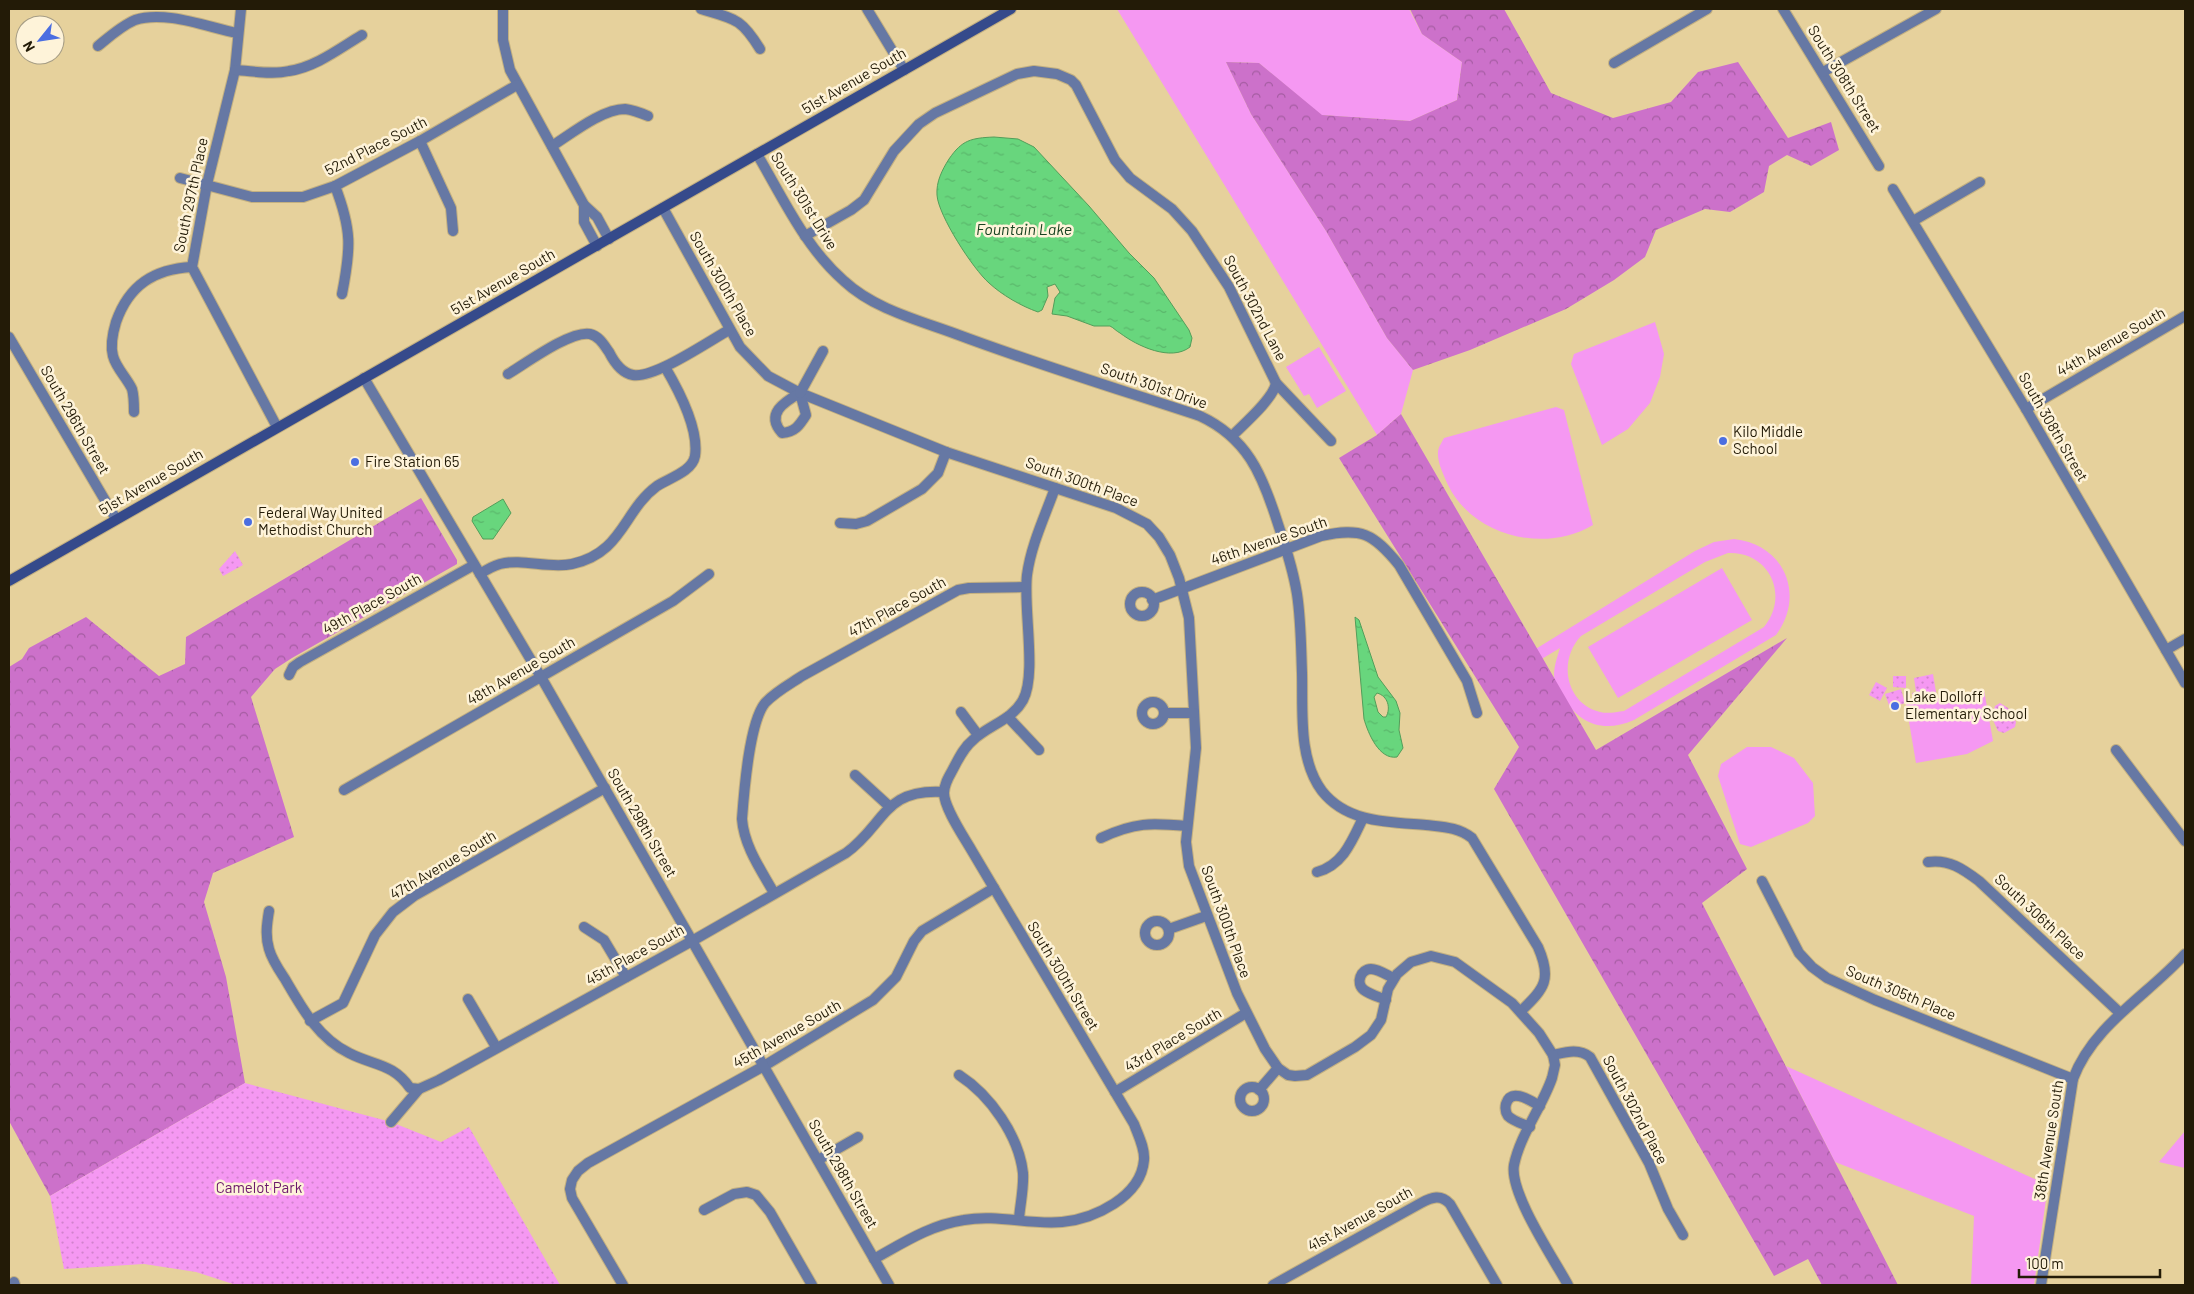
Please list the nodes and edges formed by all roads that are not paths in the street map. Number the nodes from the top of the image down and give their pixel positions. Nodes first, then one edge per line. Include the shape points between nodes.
1 (241, 9) edge
2 (503, 9) edge
3 (700, 9) edge
4 (867, 9) edge
5 (1009, 9) edge
6 (1707, 9) edge
7 (1783, 9) edge
8 (1936, 9) edge
9 (237, 33) junction
10 (362, 35) dead end
11 (98, 46) dead end
12 (760, 49) dead end
13 (1614, 63) dead end
14 (235, 70) junction
15 (904, 70) junction
16 (1823, 72) junction
17 (517, 85) junction
18 (648, 116) dead end
19 (420, 141) junction
20 (552, 146) junction
21 (757, 154) junction
22 (1879, 166) dead end
23 (180, 178) dead end
24 (1980, 182) dead end
25 (207, 184) junction
26 (335, 186) junction
27 (1893, 189) dead end
28 (584, 205) junction
29 (662, 208) junction
30 (1913, 221) junction
31 (453, 231) dead end
32 (805, 236) junction
33 (609, 239) junction
34 (597, 246) junction
35 (192, 268) junction
36 (342, 294) dead end
37 (2185, 316) edge
38 (729, 330) junction
39 (9, 336) edge
40 (823, 351) dead end
41 (665, 367) junction
42 (508, 374) dead end
43 (364, 378) junction
44 (1276, 383) junction
45 (800, 393) junction
46 (2026, 409) junction
47 (134, 412) dead end
48 (277, 427) junction
49 (1232, 436) junction
50 (1331, 441) dead end
51 (946, 452) junction
52 (1055, 488) junction
53 (116, 519) junction
54 (840, 523) dead end
55 (1286, 548) junction
56 (477, 569) junction
57 (709, 574) dead end
58 (9, 581) edge
59 (1026, 588) junction
60 (1183, 588) junction
61 (1152, 600) dead end
62 (2185, 638) edge
63 (2166, 650) junction
64 (289, 675) dead end
65 (541, 677) junction
66 (2185, 683) edge
67 (961, 712) dead end
68 (1164, 713) dead end
69 (1194, 713) junction
70 (1477, 713) dead end
71 (1008, 717) junction
72 (978, 735) junction
73 (1039, 750) dead end
74 (2116, 750) dead end
75 (855, 775) dead end
76 (605, 788) junction
77 (344, 790) dead end
78 (944, 792) junction
79 (890, 807) junction
80 (1362, 818) junction
81 (1187, 826) junction
82 (1101, 838) dead end
83 (2185, 841) edge
84 (1928, 862) dead end
85 (1316, 872) dead end
86 (1762, 881) dead end
87 (994, 888) junction
88 (774, 893) junction
89 (269, 911) dead end
90 (1206, 916) junction
91 (584, 926) dead end
92 (1169, 929) dead end
93 (692, 941) junction
94 (2185, 954) edge
95 (626, 977) junction
96 (1393, 978) junction
97 (468, 999) dead end
98 (1386, 1000) junction
99 (1521, 1010) junction
100 (1246, 1013) junction
101 (2120, 1014) junction
102 (310, 1021) junction
103 (496, 1047) junction
104 (1554, 1055) junction
105 (764, 1066) junction
106 (1278, 1068) junction
107 (959, 1075) dead end
108 (2073, 1079) junction
109 (418, 1089) junction
110 (1259, 1090) dead end
111 (1115, 1092) junction
112 (1540, 1106) junction
113 (391, 1122) dead end
114 (1530, 1127) junction
115 (858, 1137) dead end
116 (818, 1160) junction
117 (704, 1210) dead end
118 (1019, 1220) junction
119 (1683, 1234) dead end
120 (874, 1259) junction
121 (623, 1285) edge
122 (812, 1285) edge
123 (889, 1285) edge
124 (1273, 1285) edge
125 (1497, 1285) edge
126 (1568, 1285) edge
127 (2041, 1285) edge

1 - 9 street, South 297th Place
2 - 17 street via 504,48
3 - 12 street via 735,19 749,30
4 - 15 street
5 - 15 main road, 51st Avenue South
6 - 13 street
7 - 16 street, South 308th Street
8 - 16 street
9 - 11 street via 173,19 147,17 119,28
9 - 14 street, South 297th Place
10 - 14 street via 310,65 290,72
14 - 25 street, South 297th Place
15 - 21 main road, 51st Avenue South
16 - 22 street, South 308th Street
17 - 19 street, 52nd Place South
17 - 20 street
18 - 20 street via 624,109 612,112
19 - 26 street, 52nd Place South
19 - 31 street via 451,208
20 - 28 street
21 - 29 main road, 51st Avenue South
21 - 32 street, South 301st Drive
23 - 25 street, 52nd Place South
24 - 30 street
25 - 26 street, 52nd Place South via 252,197 303,196
25 - 35 street, South 297th Place
26 - 36 street via 344,207 350,237
27 - 30 street, South 308th Street
28 - 33 street via 597,217
28 - 34 street via 584,222
29 - 33 main road, 51st Avenue South
29 - 38 street, South 300th Place
30 - 46 street, South 308th Street
32 - 44 street, South 302nd Lane via 864,200 894,151 925,120 1001,80 1027,71 1057,74 1076,85 1111,154 1126,174 1172,209 1202,244 1229,286
32 - 49 street, South 301st Drive via 832,270 869,299 1009,354 1200,416
33 - 34 main road, 51st Avenue South
34 - 43 main road, 51st Avenue South
35 - 47 street via 168,270 143,281 131,293 118,317 113,355 132,390
35 - 48 street, South 297th Place
37 - 46 street, 44th Avenue South
38 - 41 street
38 - 45 street, South 300th Place via 740,347 768,376
39 - 53 street, South 296th Street
40 - 45 street
41 - 42 street via 635,376 626,373 599,339 586,334 569,338
41 - 56 street, 49th Place South via 688,415 695,447 691,464 650,492 620,533 599,553 562,565 504,563
43 - 48 main road, 51st Avenue South
43 - 56 street, South 298th Street
44 - 49 street via 1266,400
44 - 50 street, South 302nd Lane
45 - 51 street, South 300th Place
46 - 63 street, South 308th Street
48 - 53 main road, 51st Avenue South
49 - 55 street, South 301st Drive via 1258,469
51 - 52 street, South 300th Place
51 - 54 street via 938,473 922,489 867,521
52 - 59 street via 1030,561
52 - 60 street, South 300th Place via 1116,508 1147,524 1165,546
53 - 58 main road, 51st Avenue South
55 - 60 street, 46th Avenue South
55 - 70 street, 46th Avenue South via 1340,532 1365,534 1375,539 1399,565 1419,598 1466,681
55 - 80 street, South 301st Drive via 1297,594 1304,737 1309,764 1317,783 1328,797
56 - 64 street, 49th Place South via 300,662
56 - 65 street, South 298th Street
57 - 65 street, 48th Avenue South via 673,601
59 - 71 street via 1028,685 1023,700
59 - 88 street, 47th Place South via 969,588 951,594 794,681 770,699 759,714 753,734 742,827 750,850
60 - 61 street, 46th Avenue South
60 - 69 street, South 300th Place via 1189,618
62 - 63 street
63 - 66 street, South 308th Street
65 - 76 street, South 298th Street
65 - 77 street, 48th Avenue South
67 - 72 street
68 - 69 street
69 - 81 street, South 300th Place via 1195,770
71 - 72 street
71 - 73 street
72 - 78 street via 964,750
74 - 83 street
75 - 79 street
76 - 93 street, South 298th Street
76 - 102 street, 47th Avenue South via 406,902 375,935 343,1003
78 - 79 street, 45th Place South via 916,793
78 - 87 street, South 300th Street via 949,809
79 - 88 street, 45th Place South via 851,850
80 - 85 street via 1342,857 1330,867
80 - 99 street via 1454,829 1472,838 1538,947 1544,964 1544,985
81 - 82 street via 1136,824
81 - 90 street, South 300th Place via 1189,866
84 - 101 street, South 306th Place via 1950,863 1979,881
86 - 108 street, South 305th Place via 1799,954 1812,968 1875,1000
87 - 105 street, 45th Avenue South via 922,932 891,983 873,1000
87 - 111 street, South 300th Street
88 - 93 street, 45th Place South
89 - 102 street via 269,949
90 - 92 street
90 - 100 street, South 300th Place
91 - 95 street via 604,940
93 - 95 street, 45th Place South
93 - 105 street, South 298th Street
94 - 101 street, 38th Avenue South
95 - 103 street, 45th Place South
96 - 98 street
96 - 98 street via 1373,969 1361,976 1360,984 1364,990
96 - 99 street via 1417,959 1443,958 1460,965
97 - 103 street
98 - 106 street via 1376,1028 1345,1054 1301,1076 1288,1075
99 - 104 street
100 - 106 street, South 300th Place
100 - 111 street, 43rd Place South
101 - 108 street, 38th Avenue South via 2087,1051
102 - 109 street via 336,1046 397,1072 410,1088
103 - 109 street, 45th Place South
104 - 112 street via 1552,1078
104 - 119 street, South 302nd Place via 1574,1051 1590,1057 1649,1163 1668,1209
105 - 116 street, South 298th Street
105 - 121 street, 45th Avenue South via 603,1154 581,1168 572,1180 572,1198
106 - 110 street
107 - 118 street via 989,1102 1016,1147 1023,1176
108 - 127 street, 38th Avenue South
109 - 113 street, 45th Place South
111 - 118 street, South 300th Street via 1134,1124 1144,1151 1139,1178 1120,1199 1095,1213 1062,1222
112 - 114 street
112 - 114 street via 1519,1095 1506,1103 1510,1118
114 - 126 street via 1514,1165 1514,1182
115 - 116 street
116 - 120 street, South 298th Street
117 - 122 street via 731,1195 747,1192 756,1195
118 - 120 street via 991,1217 952,1222 920,1233
120 - 123 street, South 298th Street
124 - 125 street, 41st Avenue South via 1430,1198 1438,1197 1446,1199

